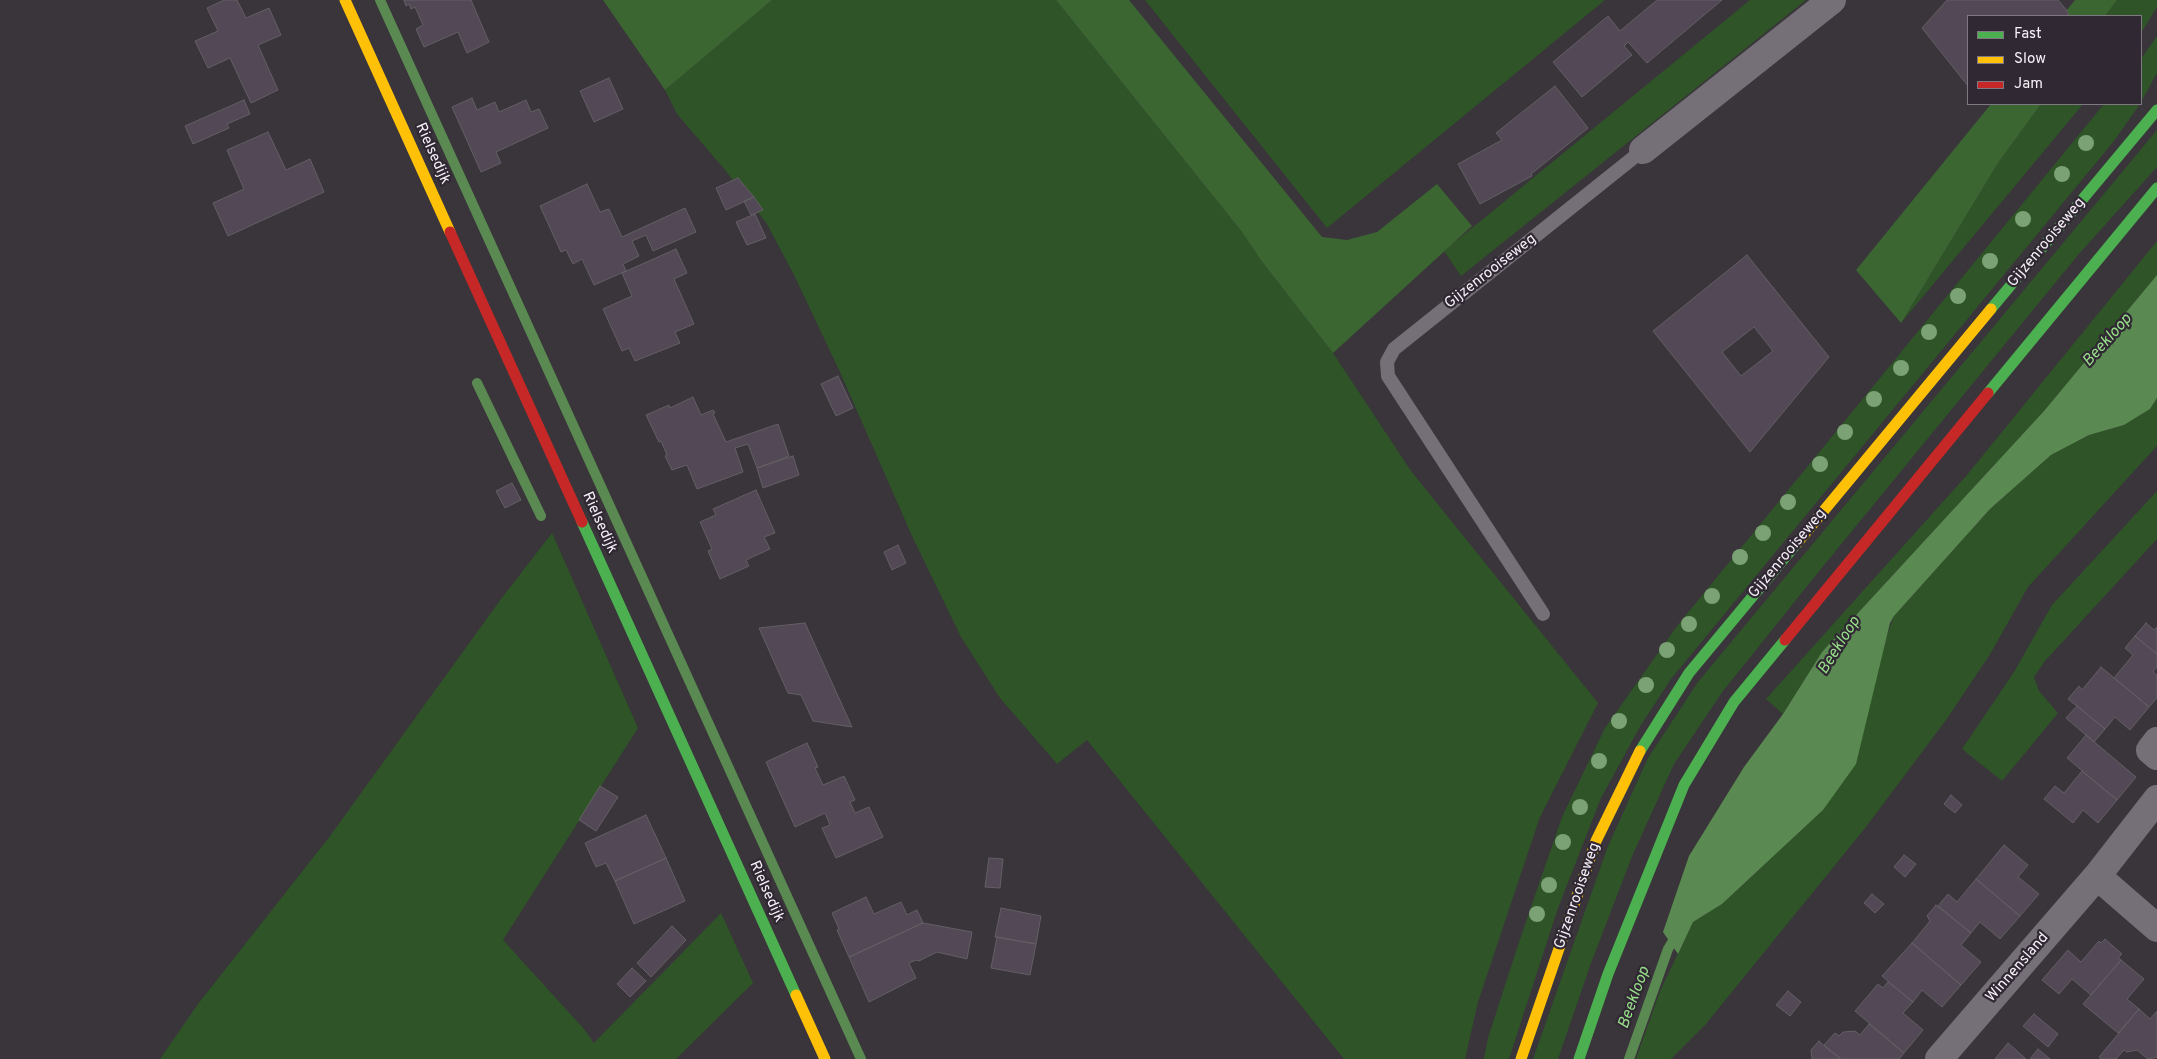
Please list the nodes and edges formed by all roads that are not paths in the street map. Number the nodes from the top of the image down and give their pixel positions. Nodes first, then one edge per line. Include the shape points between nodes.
1 (345, 0) edge
2 (1832, 0) edge
3 (2157, 110) edge
4 (1643, 150) joint
5 (2157, 188) edge
6 (1543, 614) dead end
7 (2157, 741) edge
8 (2157, 756) edge
9 (2157, 799) edge
10 (2097, 876) junction
11 (2157, 928) edge
12 (825, 1059) edge
13 (1520, 1059) edge
14 (1579, 1059) edge
15 (1939, 1059) edge

1 - 12 main road, Rielsedijk
2 - 4 street, Gijzenrooiseweg
3 - 13 main road, Gijzenrooiseweg via 1690,673 1640,750 1596,841
4 - 6 lane, Gijzenrooiseweg via 1394,349 1387,362 1388,376
5 - 14 main road via 1734,702 1684,785 1608,974
7 - 8 street via 2150,750
9 - 10 street, Winnensland
10 - 11 street
10 - 15 street, Winnensland

